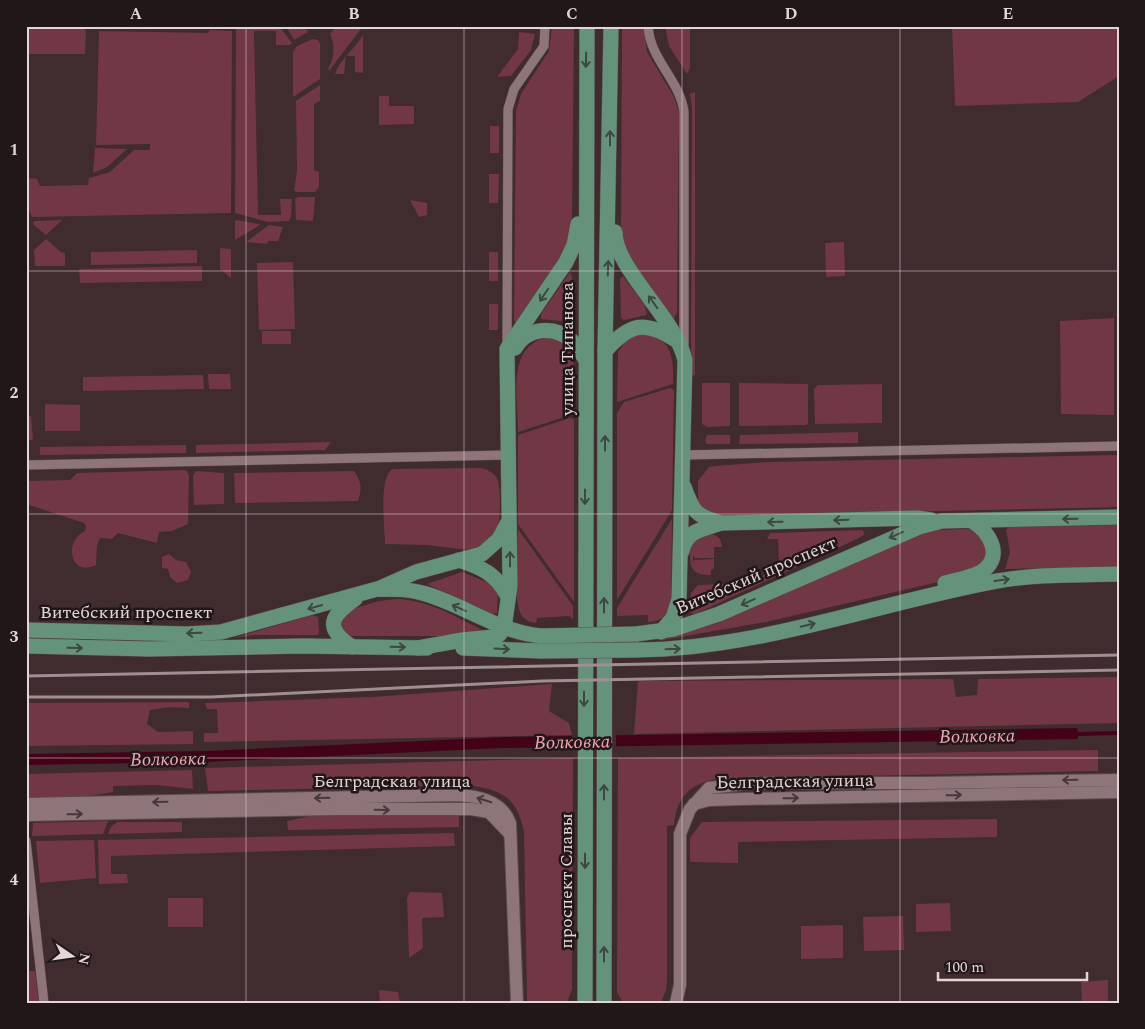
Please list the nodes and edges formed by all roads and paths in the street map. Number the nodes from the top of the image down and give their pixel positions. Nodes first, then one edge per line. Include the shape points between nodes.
1 (545, 26) edge
2 (587, 26) edge
3 (611, 26) edge
4 (648, 26) edge
5 (585, 187) junction
6 (610, 187) junction
7 (682, 343) junction
8 (605, 351) junction
9 (508, 356) junction
10 (586, 360) junction
11 (1119, 446) edge
12 (507, 455) junction
13 (684, 455) junction
14 (26, 465) edge
15 (683, 486) junction
16 (1119, 518) edge
17 (942, 521) junction
18 (972, 521) junction
19 (507, 524) junction
20 (721, 524) junction
21 (459, 560) junction
22 (680, 563) junction
23 (1119, 574) edge
24 (377, 589) junction
25 (362, 594) junction
26 (507, 595) junction
27 (921, 598) junction
28 (504, 628) junction
29 (26, 630) edge
30 (661, 632) junction
31 (26, 646) edge
32 (352, 647) junction
33 (418, 648) junction
34 (584, 725) joint
35 (1119, 780) edge
36 (1119, 792) edge
37 (26, 804) edge
38 (694, 804) junction
39 (26, 816) edge
40 (511, 835) junction
41 (26, 841) edge
42 (680, 986) junction
43 (583, 999) edge
44 (606, 999) edge
45 (44, 1003) edge
46 (516, 1003) edge
47 (676, 1003) edge
48 (681, 1003) edge

1 - 9 street via 544,46 514,89 508,109
2 -> 5 main road, улица Типанова
6 -> 3 main road
4 - 7 street via 650,43 679,92 684,112
5 -> 9 main road via 578,198 578,228 574,245
5 - 10 main road, улица Типанова
7 -> 6 main road via 618,252 615,239 616,199
8 -> 6 main road
7 - 8 main road via 654,328 639,327 626,332
7 - 13 main road via 685,360
44 -> 8 main road
9 - 10 main road via 526,336 547,330 568,338
9 - 12 main road
10 -> 34 main road, улица Типанова
11 - 13 street
12 - 14 street
12 - 19 main road
13 - 15 main road
15 - 20 main road via 696,513
15 - 22 main road
16 -> 18 main road, Витебский проспект
17 - 18 main road, Витебский проспект
17 -> 20 main road via 917,518
17 -> 30 main road, Витебский проспект via 904,532 719,614
18 - 27 main road via 983,527 993,542 993,558 987,568 978,574 941,584
19 - 21 main road via 500,539 488,550
26 -> 19 main road via 510,586
20 - 22 main road via 698,529 688,536
21 - 24 main road via 416,572
21 - 26 main road via 489,572
22 - 30 main road via 677,610
27 -> 23 main road, Витебский проспект via 998,581
24 - 25 main road, Витебский проспект
28 -> 24 main road, Витебский проспект via 429,595
25 -> 29 main road, Витебский проспект via 221,632
25 - 32 main road via 340,609 334,618 335,632
26 - 28 main road
33 -> 27 main road, Витебский проспект, bridge via 675,650 799,628
28 - 30 main road, Витебский проспект, bridge via 541,636
28 - 33 main road via 493,638
31 -> 32 main road, Витебский проспект via 168,649
32 -> 33 main road, Витебский проспект
34 -> 43 main road, проспект Славы
35 -> 38 street, Белградская улица via 738,784 709,788
38 -> 36 street, Белградская улица via 742,799
40 -> 37 street, Белградская улица via 506,814 500,807 466,796
38 - 42 street via 684,819 680,838
39 -> 40 street, Белградская улица via 471,809 489,812
40 - 46 street
41 - 45 street
42 - 47 street
42 - 48 street

